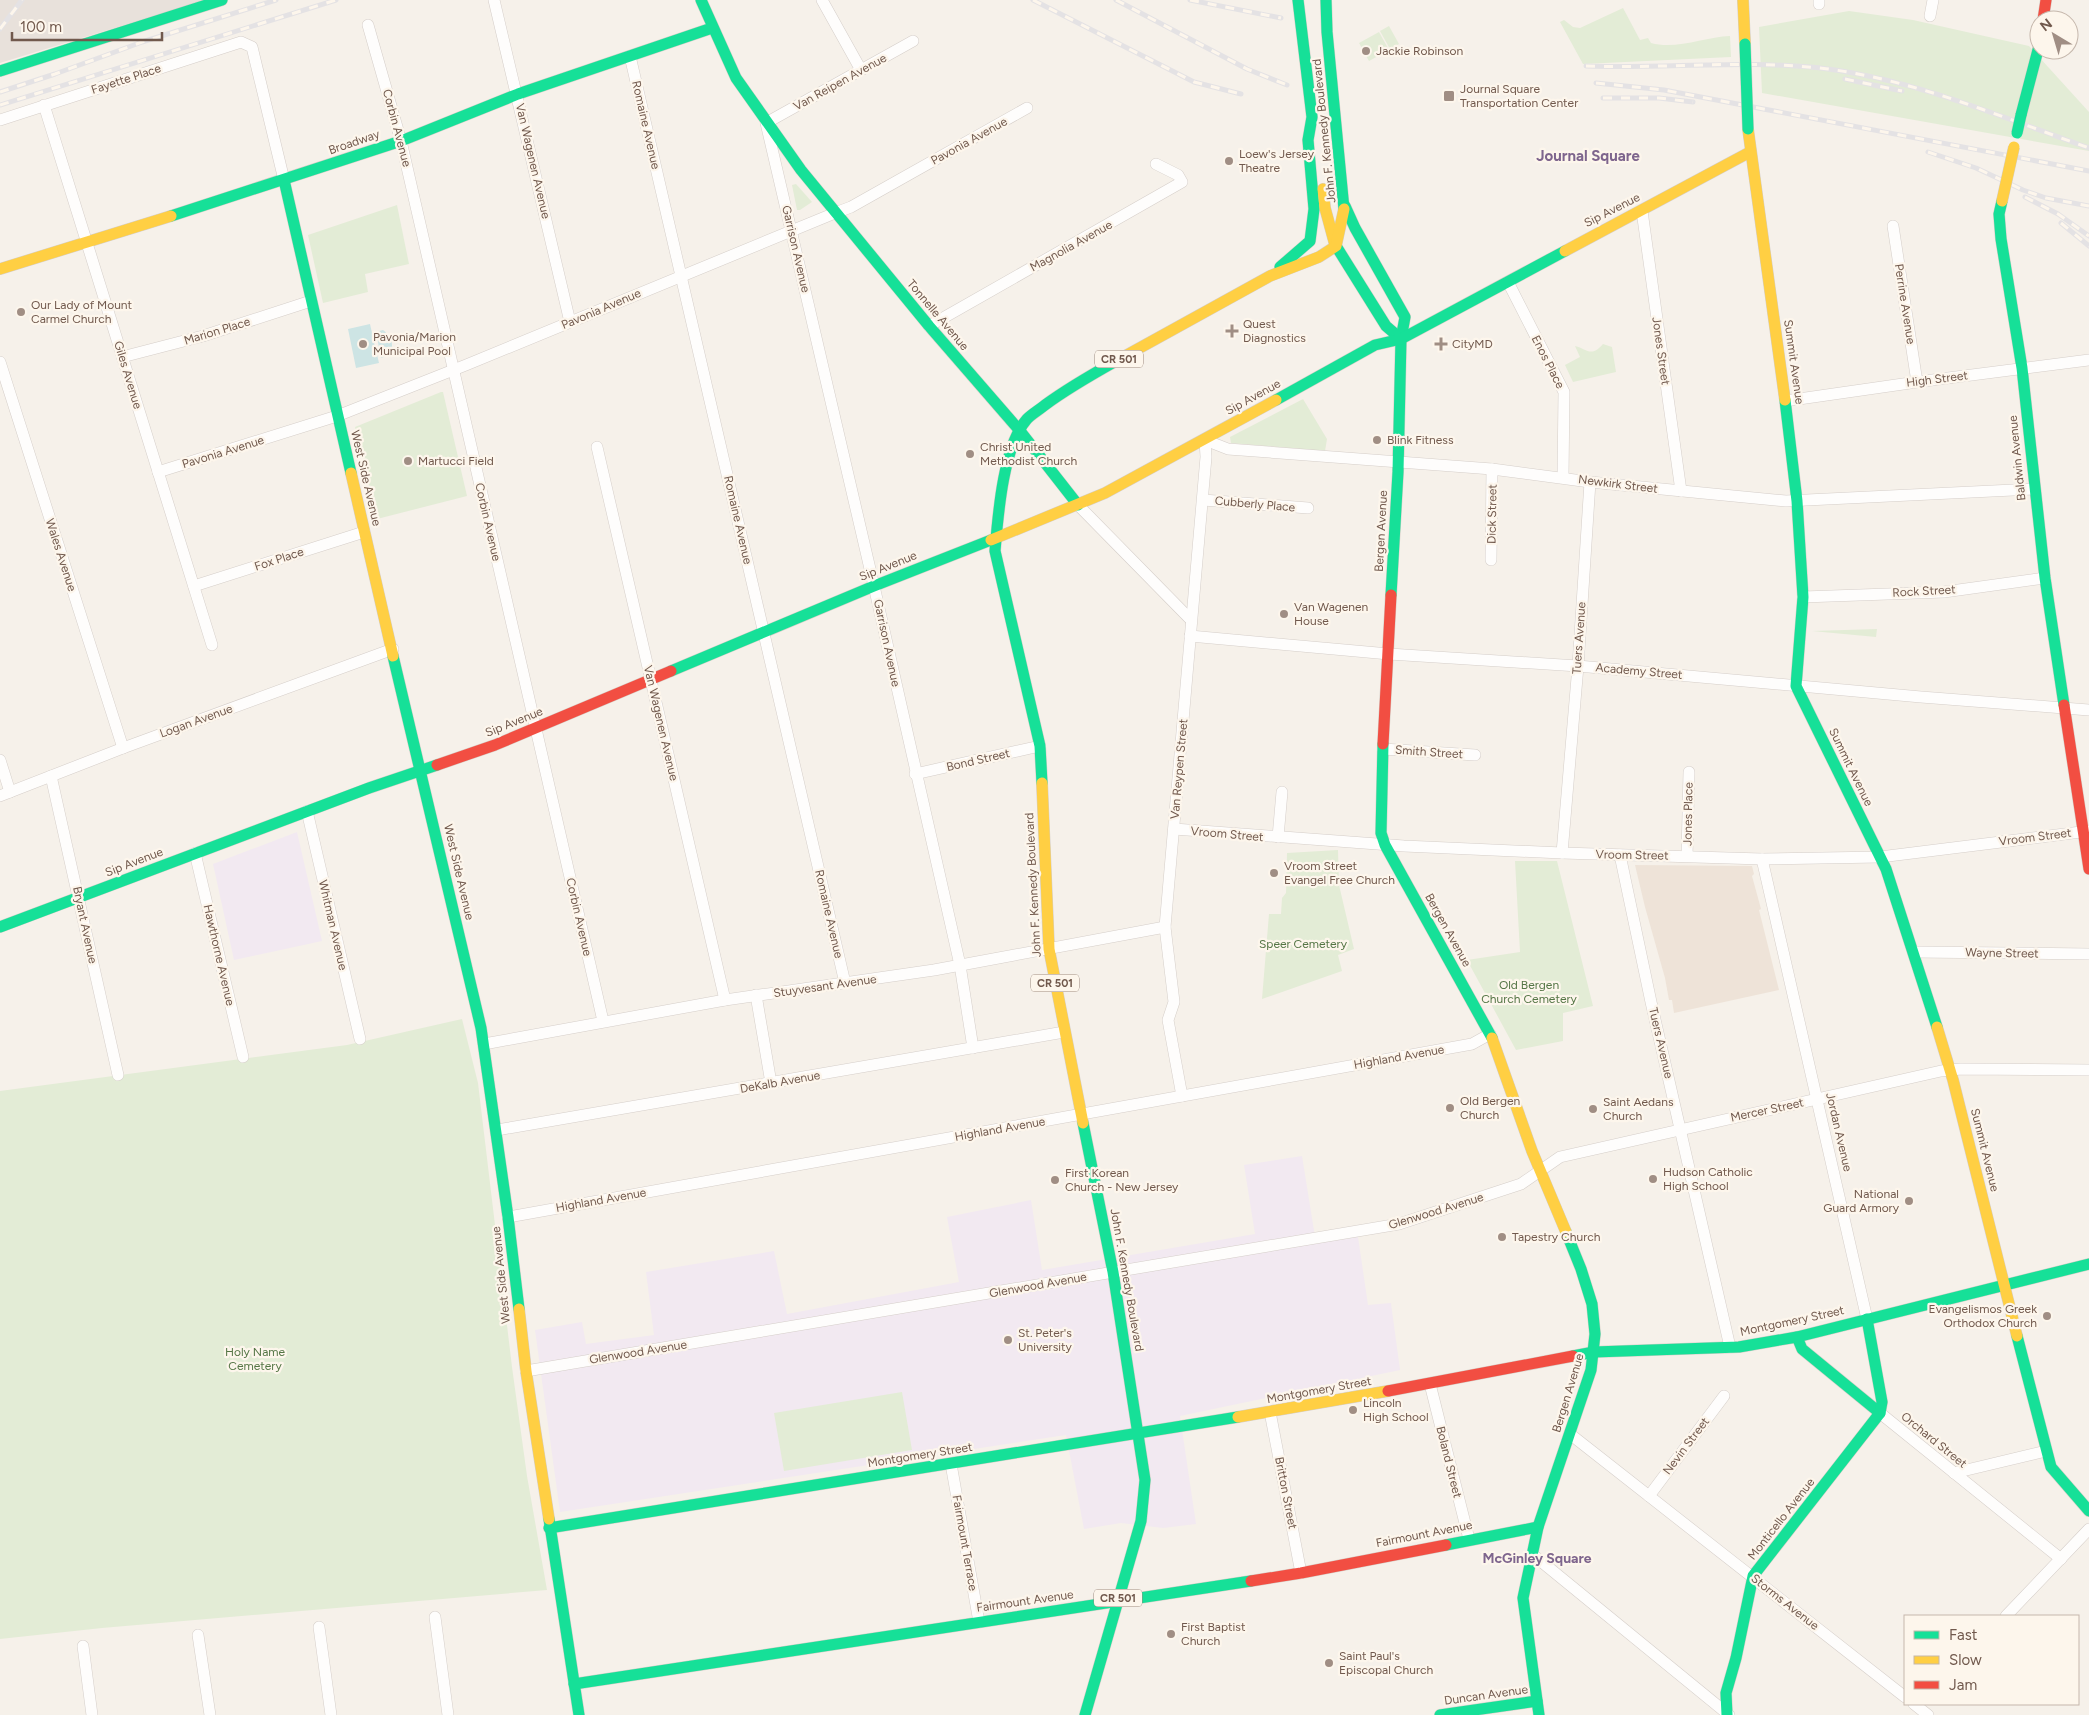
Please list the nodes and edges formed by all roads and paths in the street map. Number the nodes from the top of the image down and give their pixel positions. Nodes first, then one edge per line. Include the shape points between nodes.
1 (222, 0) edge
2 (494, 0) edge
3 (701, 0) edge
4 (822, 0) edge
5 (1298, 0) edge
6 (1326, 0) edge
7 (1743, 0) edge
8 (1933, 0) edge
9 (1314, 11) dead end
10 (1930, 16) dead end
11 (368, 25) dead end
12 (712, 28) junction
13 (1327, 32) junction
14 (913, 41) dead end
15 (252, 47) joint
16 (630, 56) junction
17 (2037, 60) edge
18 (861, 70) junction
19 (0, 71) edge
20 (518, 94) junction
21 (44, 105) junction
22 (1027, 108) dead end
23 (1312, 117) junction
24 (0, 120) edge
25 (766, 123) junction
26 (401, 141) junction
27 (1750, 152) junction
28 (1156, 164) dead end
29 (284, 180) junction
30 (1345, 206) junction
31 (1642, 211) junction
32 (835, 212) junction
33 (1893, 226) dead end
34 (792, 231) junction
35 (86, 242) junction
36 (1336, 246) junction
37 (0, 269) edge
38 (681, 275) junction
39 (1270, 276) junction
40 (1508, 282) junction
41 (311, 301) junction
42 (570, 322) junction
43 (929, 326) junction
44 (1401, 339) junction
45 (122, 357) junction
46 (2089, 360) edge
47 (0, 362) edge
48 (2022, 368) junction
49 (454, 370) junction
50 (1917, 382) junction
51 (1785, 402) junction
52 (337, 416) junction
53 (1020, 431) junction
54 (1205, 440) junction
55 (597, 447) dead end
56 (1398, 461) junction
57 (1492, 469) junction
58 (158, 472) junction
59 (1563, 477) junction
60 (1590, 482) junction
61 (2034, 489) junction
62 (1681, 491) junction
63 (1202, 500) junction
64 (1798, 501) junction
65 (1078, 505) junction
66 (1308, 508) dead end
67 (364, 532) junction
68 (996, 537) junction
69 (1491, 560) dead end
70 (2046, 578) junction
71 (194, 586) junction
72 (874, 586) junction
73 (1803, 597) junction
74 (1191, 620) junction
75 (764, 632) junction
76 (1190, 636) junction
77 (212, 645) dead end
78 (393, 648) junction
79 (1389, 654) junction
80 (1578, 666) junction
81 (651, 679) junction
82 (1796, 686) junction
83 (2065, 708) junction
84 (2089, 710) edge
85 (536, 728) junction
86 (1040, 746) junction
87 (123, 748) junction
88 (1383, 749) junction
89 (1475, 756) dead end
90 (0, 760) edge
91 (421, 770) junction
92 (1689, 772) dead end
93 (916, 774) junction
94 (51, 776) junction
95 (1282, 792) dead end
96 (5, 794) edge
97 (308, 811) junction
98 (1174, 829) junction
99 (2087, 831) edge
100 (1278, 838) junction
101 (1385, 845) junction
102 (195, 853) junction
103 (1562, 853) junction
104 (1620, 855) junction
105 (1687, 856) junction
106 (1880, 857) junction
107 (1762, 858) junction
108 (2089, 869) edge
109 (79, 897) junction
110 (0, 927) edge
111 (1165, 927) junction
112 (1050, 949) junction
113 (1914, 952) junction
114 (2089, 954) edge
115 (960, 965) junction
116 (845, 983) junction
117 (756, 995) junction
118 (725, 1000) junction
119 (603, 1021) junction
120 (1064, 1032) junction
121 (1490, 1034) junction
122 (360, 1039) dead end
123 (484, 1044) junction
124 (973, 1048) junction
125 (243, 1057) dead end
126 (1950, 1070) junction
127 (2089, 1070) edge
128 (118, 1075) dead end
129 (771, 1083) junction
130 (1182, 1096) junction
131 (1817, 1099) junction
132 (1081, 1114) junction
133 (1681, 1128) junction
134 (497, 1130) junction
135 (1541, 1171) junction
136 (508, 1217) junction
137 (2089, 1264) edge
138 (1113, 1272) junction
139 (2005, 1284) junction
140 (1867, 1320) junction
141 (1797, 1337) junction
142 (1730, 1347) junction
143 (1594, 1352) junction
144 (526, 1370) junction
145 (1430, 1384) junction
146 (1724, 1396) dead end
147 (1270, 1412) junction
148 (1880, 1413) junction
149 (1138, 1434) junction
150 (1570, 1434) junction
151 (2046, 1451) junction
152 (951, 1464) junction
153 (1954, 1473) junction
154 (1649, 1496) junction
155 (2089, 1511) edge
156 (1538, 1526) junction
157 (549, 1528) junction
158 (2089, 1529) edge
159 (1469, 1539) junction
160 (1532, 1554) junction
161 (2061, 1559) junction
162 (1301, 1573) junction
163 (1753, 1576) junction
164 (1117, 1601) junction
165 (2007, 1615) edge
166 (435, 1617) dead end
167 (979, 1622) junction
168 (319, 1627) dead end
169 (198, 1635) dead end
170 (83, 1646) dead end
171 (574, 1684) junction
172 (1904, 1696) edge
173 (1537, 1701) junction
174 (1915, 1705) edge
175 (92, 1715) edge
176 (210, 1715) edge
177 (331, 1715) edge
178 (448, 1715) edge
179 (579, 1715) edge
180 (1085, 1715) edge
181 (1440, 1715) edge
182 (1539, 1715) edge
183 (1728, 1715) edge
184 (1928, 1715) edge

1 - 19 street
2 - 20 street, Van Wagenen Avenue
3 - 12 street, Tonnelle Avenue
4 - 18 street
5 - 23 street, John F. Kennedy Boulevard / CR 501
6 - 13 street, John F. Kennedy Boulevard
7 - 27 street, Summit Avenue, bridge
8 - 10 street
9 - 13 street
11 - 26 street, Corbin Avenue
12 - 16 street, Broadway
12 - 25 street, Tonnelle Avenue via 736,78
13 - 30 street, John F. Kennedy Boulevard
14 - 18 street, Van Reipen Avenue
15 - 21 street, Fayette Place via 241,42
15 - 29 street, West Side Avenue
16 - 20 street, Broadway
16 - 38 street, Romaine Avenue
17 - 48 street, Baldwin Avenue, bridge via 1999,214
18 - 25 street, Van Reipen Avenue
20 - 26 street, Broadway
20 - 42 street, Van Wagenen Avenue
21 - 24 street, Fayette Place
21 - 35 street, Giles Avenue
22 - 32 street, Pavonia Avenue via 851,207
23 - 36 street via 1318,137 1325,208
23 - 39 street, John F. Kennedy Boulevard / CR 501 via 1308,140 1314,203 1310,241
25 - 32 street, Tonnelle Avenue
25 - 34 street, Garrison Avenue
26 - 29 street, Broadway
26 - 49 street, Corbin Avenue
27 - 31 street, Sip Avenue
27 - 51 street, Summit Avenue
28 - 43 street, Magnolia Avenue via 1182,178 1181,184
29 - 35 street, Broadway
29 - 41 street, West Side Avenue
30 - 36 street, John F. Kennedy Boulevard
30 - 44 street, Bergen Avenue via 1405,317
31 - 40 street, Sip Avenue
31 - 62 street, Jones Street
32 - 34 street, Pavonia Avenue
32 - 43 street, Tonnelle Avenue
33 - 50 street, Perrine Avenue
34 - 38 street, Pavonia Avenue
34 - 72 street, Garrison Avenue
35 - 37 street, Broadway
35 - 45 street, Giles Avenue
36 - 39 street, John F. Kennedy Boulevard / CR 501 via 1319,257
36 - 44 street via 1386,326
38 - 42 street, Pavonia Avenue
38 - 75 street, Romaine Avenue
39 - 53 street, John F. Kennedy Boulevard / CR 501 via 1069,387 1027,419
40 - 44 street, Sip Avenue
40 - 59 street, Enos Place via 1564,392
41 - 45 street, Marion Place via 204,336
41 - 52 street, West Side Avenue
42 - 49 street, Pavonia Avenue
43 - 53 street, Tonnelle Avenue
44 - 54 street, Sip Avenue via 1375,345
44 - 56 street, Bergen Avenue
45 - 58 street, Giles Avenue
46 - 48 street, High Street
47 - 87 street, Wales Avenue
48 - 50 street, High Street
48 - 61 street, Baldwin Avenue
49 - 52 street, Pavonia Avenue
49 - 85 street, Corbin Avenue
50 - 51 street, High Street
51 - 64 street, Summit Avenue
52 - 58 street, Pavonia Avenue
52 - 67 street, West Side Avenue
53 - 65 street, Tonnelle Avenue
53 - 68 street, John F. Kennedy Boulevard / CR 501 via 1008,462
54 - 56 street, Newkirk Street via 1228,449
54 - 63 street, Van Reypen Street
54 - 65 street, Sip Avenue
55 - 81 street, Van Wagenen Avenue
56 - 57 street, Newkirk Street
56 - 79 street, Bergen Avenue
57 - 59 street, Newkirk Street
57 - 69 street, Dick Street
58 - 71 street, Giles Avenue
59 - 60 street, Newkirk Street
60 - 62 street, Newkirk Street
60 - 80 street, Tuers Avenue
61 - 64 street, Newkirk Street
61 - 70 street, Baldwin Avenue
62 - 64 street, Newkirk Street
63 - 66 street, Cubberly Place
63 - 74 street, Van Reypen Street
64 - 73 street, Summit Avenue
65 - 68 street, Sip Avenue
65 - 74 street, Tonnelle Avenue
67 - 71 street, Fox Place
67 - 78 street, West Side Avenue
68 - 72 street, Sip Avenue
68 - 86 street, John F. Kennedy Boulevard / CR 501 via 995,551
70 - 73 street, Rock Street via 1944,592
70 - 83 street, Baldwin Avenue
71 - 77 street, Giles Avenue
72 - 75 street, Sip Avenue
72 - 93 street, Garrison Avenue
73 - 82 street, Summit Avenue
74 - 76 street, Van Reypen Street
75 - 81 street, Sip Avenue
75 - 116 street, Romaine Avenue
76 - 79 street, Academy Street
76 - 98 street, Van Reypen Street
78 - 87 street, Logan Avenue
78 - 91 street, West Side Avenue
79 - 80 street, Academy Street
79 - 88 street, Bergen Avenue
80 - 82 street, Academy Street
80 - 103 street, Tuers Avenue
81 - 85 street, Sip Avenue
81 - 118 street, Van Wagenen Avenue
82 - 83 street, Academy Street
82 - 106 street, Summit Avenue
83 - 84 street, Academy Street
83 - 99 street, Baldwin Avenue
85 - 91 street, Sip Avenue
85 - 119 street, Corbin Avenue
86 - 93 street, Bond Street
86 - 112 street, John F. Kennedy Boulevard / CR 501
87 - 94 street, Logan Avenue
88 - 89 street, Smith Street
88 - 101 street, Bergen Avenue via 1381,833
90 - 96 street
91 - 97 street, Sip Avenue
91 - 123 street, West Side Avenue
92 - 105 street, Jones Place
93 - 115 street, Garrison Avenue
94 - 96 street, Logan Avenue
94 - 109 street, Bryant Avenue
95 - 100 street
97 - 102 street, Sip Avenue
97 - 122 street, Whitman Avenue
98 - 100 street, Vroom Street
98 - 111 street, Van Reypen Street
99 - 106 street, Vroom Street
99 - 108 street, Baldwin Avenue
100 - 101 street, Vroom Street
101 - 103 street, Vroom Street
101 - 121 street, Bergen Avenue
102 - 109 street, Sip Avenue
102 - 125 street, Hawthorne Avenue
103 - 104 street, Vroom Street
104 - 105 street, Vroom Street
104 - 133 street, Tuers Avenue
105 - 107 street, Vroom Street
106 - 107 street, Vroom Street
106 - 113 street, Summit Avenue
107 - 131 street, Jordan Avenue
109 - 110 street, Sip Avenue
109 - 128 street, Bryant Avenue
111 - 112 street, Stuyvesant Avenue
111 - 130 street, Van Reypen Street via 1174,1002 1168,1020
112 - 115 street, Stuyvesant Avenue
112 - 120 street, John F. Kennedy Boulevard / CR 501
113 - 114 street, Wayne Street
113 - 126 street, Summit Avenue
115 - 116 street, Stuyvesant Avenue
115 - 124 street, Garrison Avenue
116 - 117 street, Stuyvesant Avenue
117 - 118 street, Stuyvesant Avenue
117 - 129 street
118 - 119 street, Stuyvesant Avenue
119 - 123 street, Stuyvesant Avenue
120 - 124 street, DeKalb Avenue
120 - 132 street, John F. Kennedy Boulevard / CR 501
121 - 130 street, Highland Avenue via 1472,1044
121 - 135 street, Bergen Avenue
123 - 134 street, West Side Avenue
124 - 129 street, DeKalb Avenue
126 - 127 street, Mercer Street
126 - 131 street, Mercer Street
126 - 139 street, Summit Avenue
129 - 134 street, DeKalb Avenue
130 - 132 street, Highland Avenue
131 - 133 street, Mercer Street
131 - 140 street, Jordan Avenue
132 - 136 street, Highland Avenue
132 - 138 street, John F. Kennedy Boulevard / CR 501
133 - 135 street, Mercer Street via 1560,1157
133 - 142 street, Tuers Avenue
134 - 136 street, West Side Avenue
135 - 138 street, Glenwood Avenue via 1521,1184 1399,1224
135 - 143 street, Bergen Avenue via 1592,1304
136 - 144 street, West Side Avenue
137 - 139 street, Montgomery Street
138 - 144 street, Glenwood Avenue
138 - 149 street, John F. Kennedy Boulevard / CR 501
139 - 140 street, Montgomery Street
139 - 151 street, Summit Avenue
140 - 141 street, Montgomery Street
140 - 148 street, Jordan Avenue via 1882,1402
141 - 142 street, Montgomery Street
141 - 148 street, Orchard Street via 1802,1350
142 - 143 street, Montgomery Street
143 - 145 street, Montgomery Street
143 - 150 street, Bergen Avenue
144 - 157 street, West Side Avenue
145 - 147 street, Montgomery Street
145 - 159 street, Boland Street
146 - 154 street, Nevin Street
147 - 149 street, Montgomery Street
147 - 162 street, Britton Street
148 - 153 street, Orchard Street
148 - 163 street, Monticello Avenue
149 - 152 street, Montgomery Street
149 - 164 street, John F. Kennedy Boulevard / CR 501 via 1145,1480 1141,1521
150 - 154 street, Storms Avenue
150 - 156 street, Bergen Avenue
151 - 153 street
151 - 155 street, Summit Avenue via 2051,1467
152 - 157 street, Montgomery Street
152 - 167 street, Fairmount Terrace
153 - 161 street, Orchard Street
154 - 163 street, Storms Avenue
156 - 159 street, Fairmount Avenue
156 - 160 street, Bergen Avenue
157 - 171 street, West Side Avenue
158 - 161 street
159 - 162 street, Fairmount Avenue
160 - 173 street, Bergen Avenue via 1522,1598
160 - 183 street
161 - 165 street
162 - 164 street, Fairmount Avenue
163 - 172 street, Storms Avenue
163 - 183 street, Monticello Avenue via 1726,1693
164 - 167 street, Fairmount Avenue
164 - 180 street, John F. Kennedy Boulevard / CR 501
166 - 178 street
167 - 171 street, Fairmount Avenue
168 - 177 street
169 - 176 street
170 - 175 street
171 - 179 street, West Side Avenue
173 - 181 street, Duncan Avenue
173 - 182 street, Bergen Avenue
174 - 184 street

